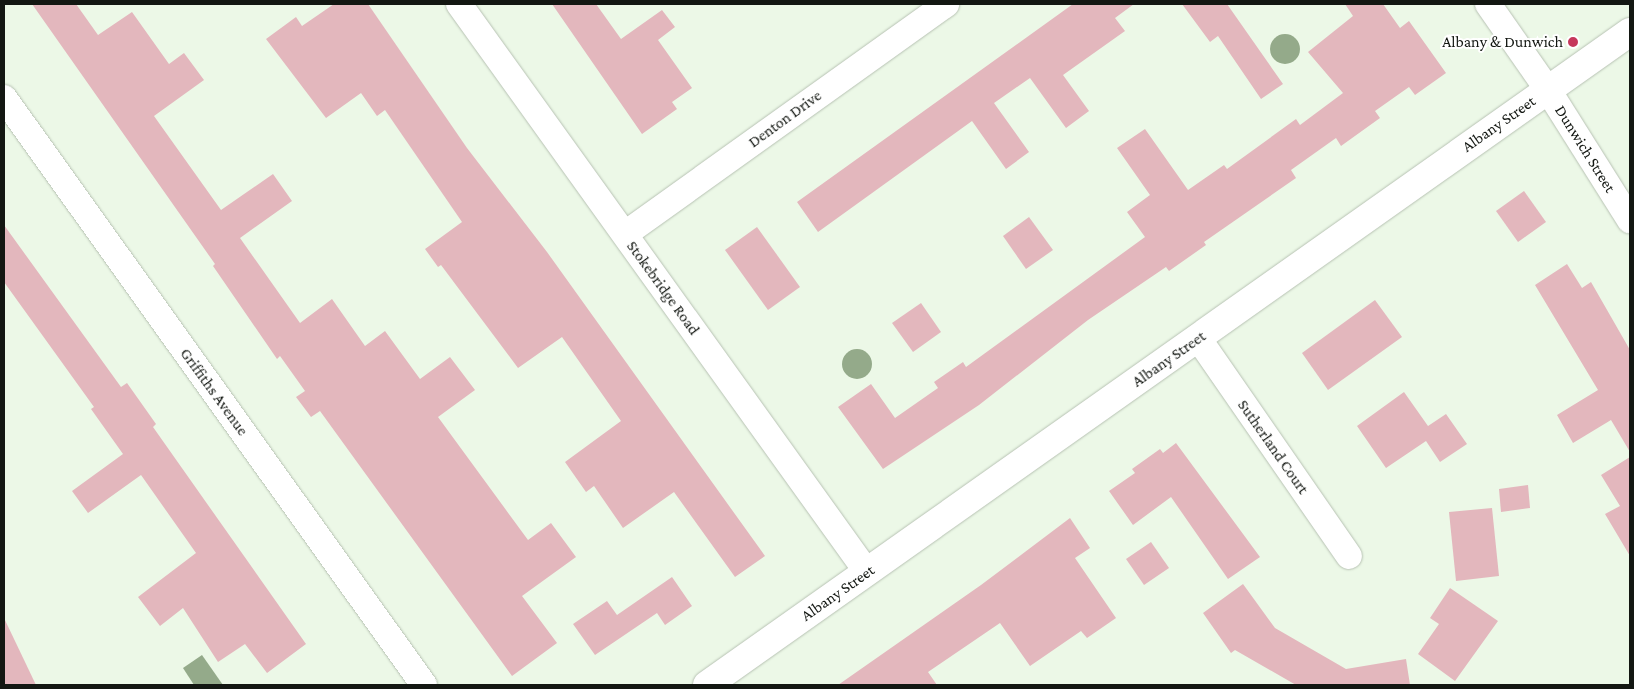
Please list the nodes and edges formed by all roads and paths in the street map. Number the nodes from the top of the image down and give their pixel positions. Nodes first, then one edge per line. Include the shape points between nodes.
1 (459, 4) edge
2 (946, 4) edge
3 (1488, 4) edge
4 (1630, 32) edge
5 (1548, 90) junction
6 (4, 98) edge
7 (1630, 220) edge
8 (625, 234) junction
9 (1198, 338) junction
10 (1349, 556) dead end
11 (867, 572) junction
12 (424, 685) edge
13 (707, 685) edge

1 - 8 street, Stokebridge Road
2 - 8 street, Denton Drive
3 - 5 street, Dunwich Street
4 - 5 street, Albany Street
5 - 7 street, Dunwich Street
5 - 9 street, Albany Street
6 - 12 street, Griffiths Avenue
8 - 11 street, Stokebridge Road
9 - 10 street, Sutherland Court
9 - 11 street, Albany Street
11 - 13 street, Albany Street

